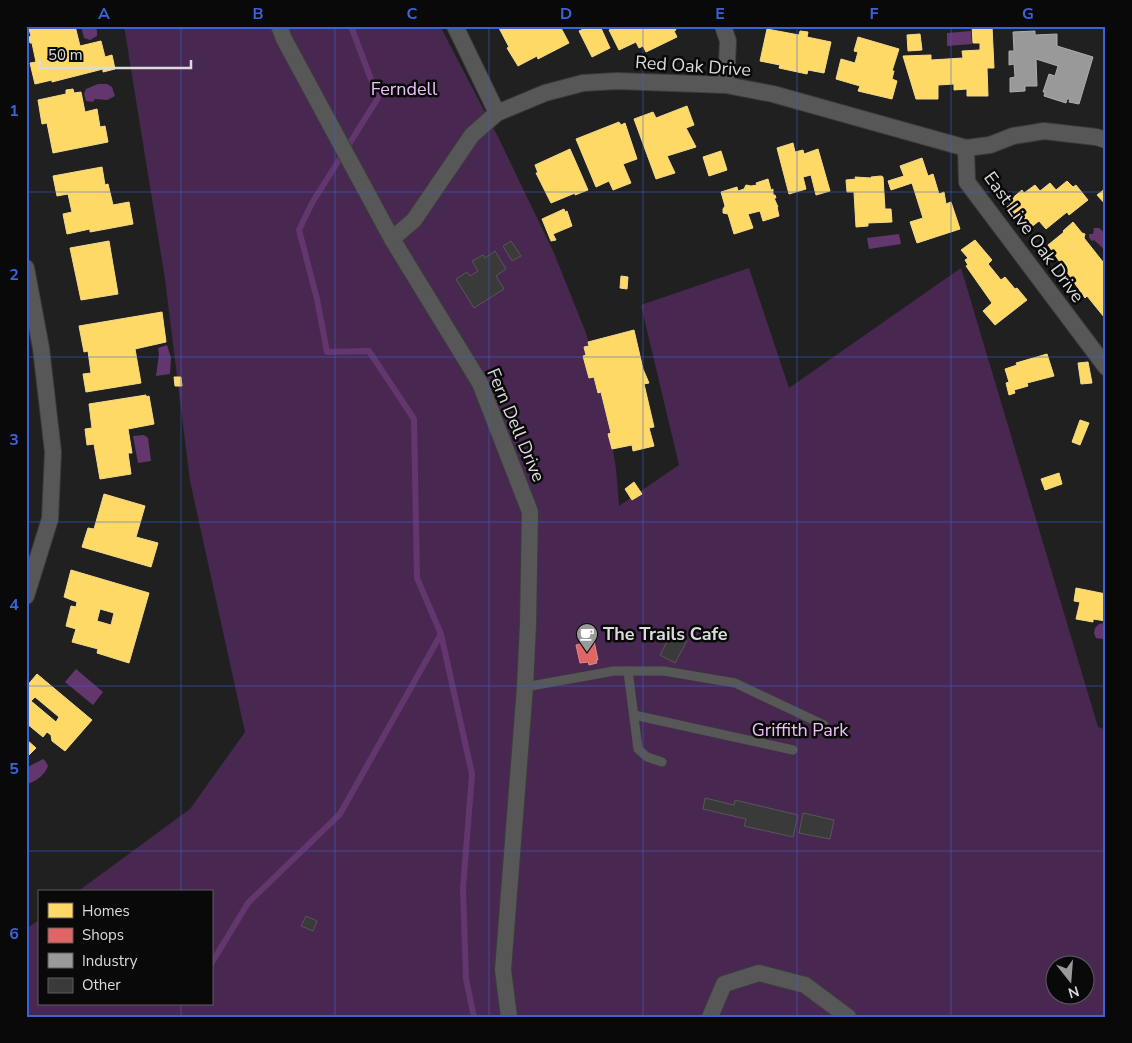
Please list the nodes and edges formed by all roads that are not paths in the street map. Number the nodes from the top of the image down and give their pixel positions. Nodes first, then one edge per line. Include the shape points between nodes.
1 (279, 26) edge
2 (455, 26) edge
3 (723, 26) edge
4 (726, 85) junction
5 (497, 113) junction
6 (1106, 140) edge
7 (966, 148) junction
8 (392, 239) junction
9 (26, 268) edge
10 (34, 349) edge
11 (1106, 367) edge
12 (26, 596) edge
13 (628, 671) junction
14 (525, 687) junction
15 (634, 715) junction
16 (824, 725) dead end
17 (793, 750) dead end
18 (662, 762) dead end
19 (509, 1017) edge
20 (710, 1017) edge
21 (848, 1017) edge

1 - 8 street, Fern Dell Drive
2 - 5 street
3 - 4 street via 728,41
4 - 5 street, Red Oak Drive via 582,83 545,93
4 - 7 street, Red Oak Drive via 773,94
5 - 8 street, Red Oak Drive via 472,135 414,220
6 - 7 street, Red Oak Drive via 1044,131
7 - 11 street, East Live Oak Drive via 967,182
8 - 14 street, Fern Dell Drive via 480,383 530,512
9 - 10 street
10 - 12 street via 53,452 50,519
13 - 14 lane via 583,675
13 - 15 lane
13 - 16 lane via 664,671 734,683
14 - 19 street, Fern Dell Drive via 503,970
15 - 17 lane
15 - 18 lane via 638,749 647,757
20 - 21 street via 724,984 759,973 805,985

